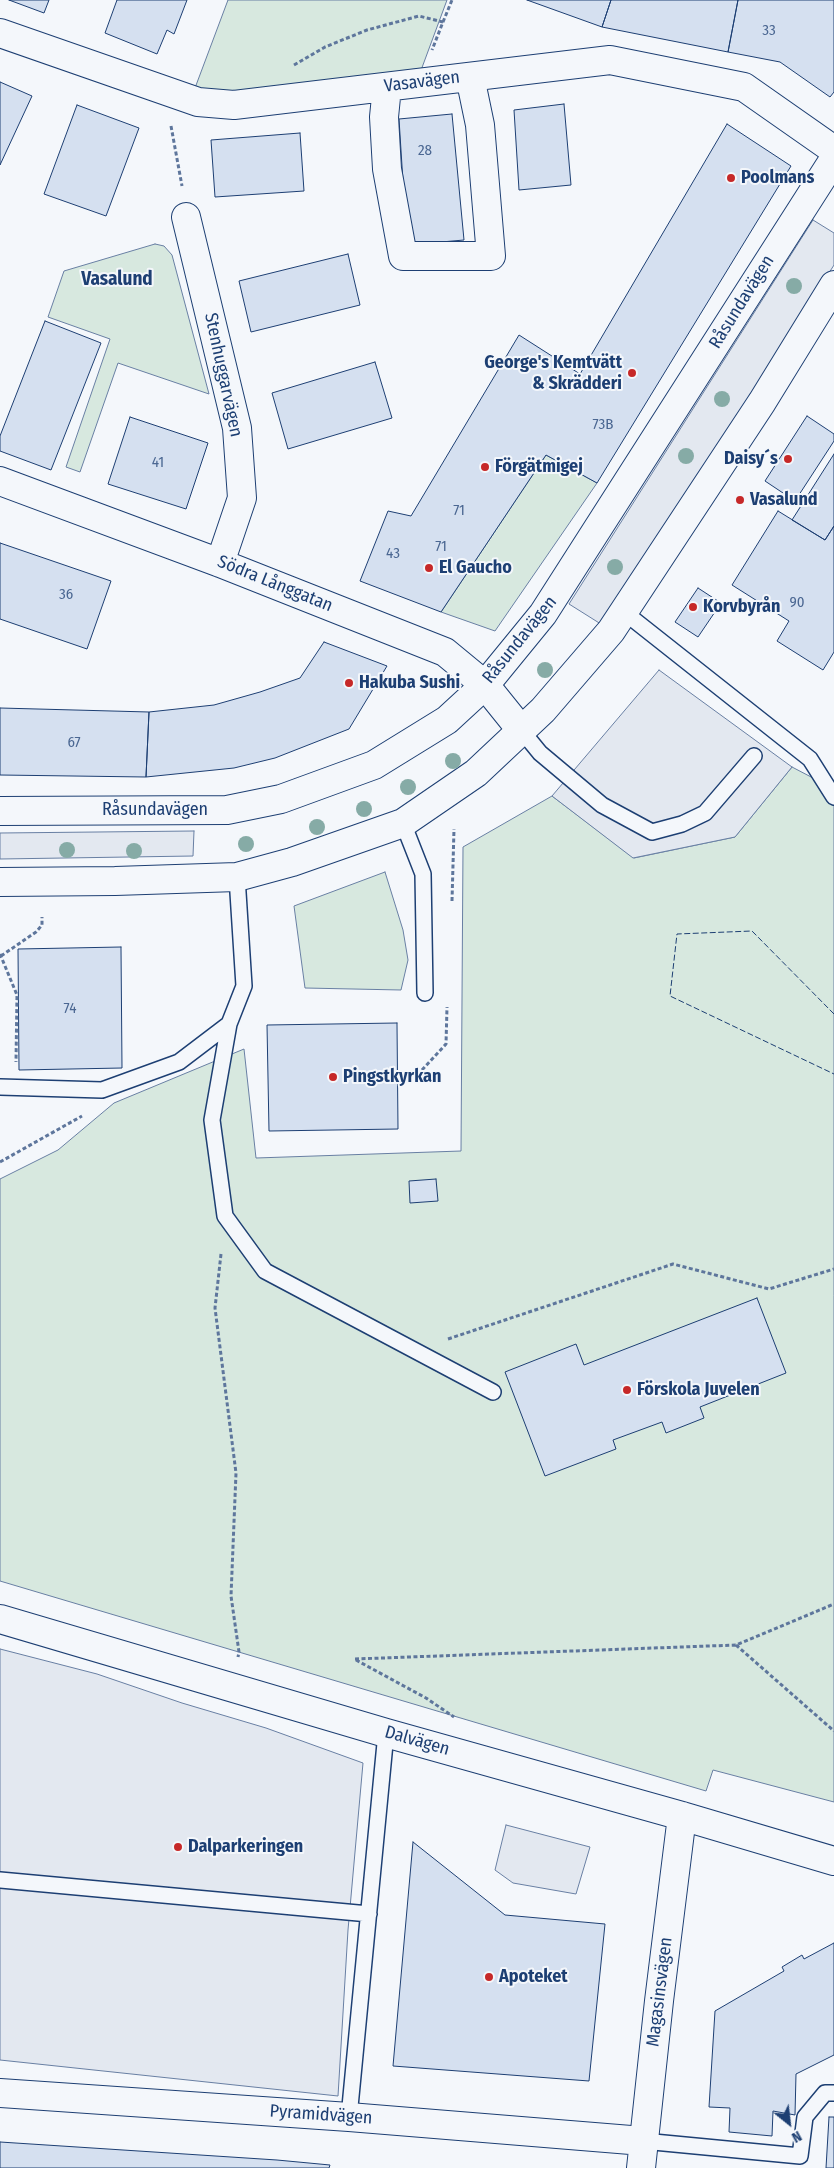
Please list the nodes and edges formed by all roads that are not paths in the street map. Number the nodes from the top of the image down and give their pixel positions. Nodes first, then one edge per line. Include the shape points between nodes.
1 (0, 33) edge
2 (470, 77) junction
3 (387, 86) junction
4 (834, 150) edge
5 (834, 158) edge
6 (186, 217) dead end
7 (834, 284) edge
8 (0, 481) edge
9 (220, 563) junction
10 (624, 612) junction
11 (485, 685) junction
12 (522, 731) junction
13 (754, 756) dead end
14 (834, 797) edge
15 (0, 811) edge
16 (403, 823) junction
17 (237, 877) junction
18 (0, 882) edge
19 (425, 993) dead end
20 (229, 1024) junction
21 (0, 1087) edge
22 (493, 1392) dead end
23 (0, 1619) edge
24 (386, 1733) junction
25 (682, 1816) junction
26 (834, 1861) edge
27 (0, 1880) edge
28 (368, 1914) junction
29 (0, 2093) edge
30 (834, 2093) edge
31 (350, 2117) junction
32 (643, 2141) junction
33 (641, 2168) edge

1 - 3 street, Vasavägen via 198,102 234,104
2 - 3 street, Vasavägen
2 - 3 street via 480,125 490,256 403,256 387,169 384,117
2 - 4 street, Vasavägen via 610,60 744,86
5 - 11 street, Råsundavägen via 544,614
6 - 9 street, Stenhuggarvägen via 237,428 242,498
7 - 10 street via 762,402
8 - 9 street, Södra Långgatan
9 - 11 street, Södra Långgatan via 445,652
10 - 12 street
10 - 14 lane via 810,759
11 - 12 street, Södra Långgatan
11 - 15 street, Råsundavägen via 447,720 374,765 280,799 227,810
12 - 13 lane via 540,753 602,805 652,832 682,824 705,813
12 - 16 street via 476,773
16 - 17 street via 292,862
16 - 19 lane via 423,874
17 - 18 street
17 - 20 lane via 244,986
20 - 21 lane via 178,1062 102,1090
20 - 22 lane via 212,1120 225,1216 265,1271
23 - 24 street, Dalvägen
24 - 25 street, Dalvägen
24 - 28 lane
25 - 26 street, Dalvägen
25 - 32 street, Magasinsvägen
27 - 28 lane
28 - 31 lane
29 - 31 street, Pyramidvägen
30 - 32 lane via 825,2092 805,2117 800,2156
31 - 32 street, Pyramidvägen
32 - 33 street, Magasinsvägen

